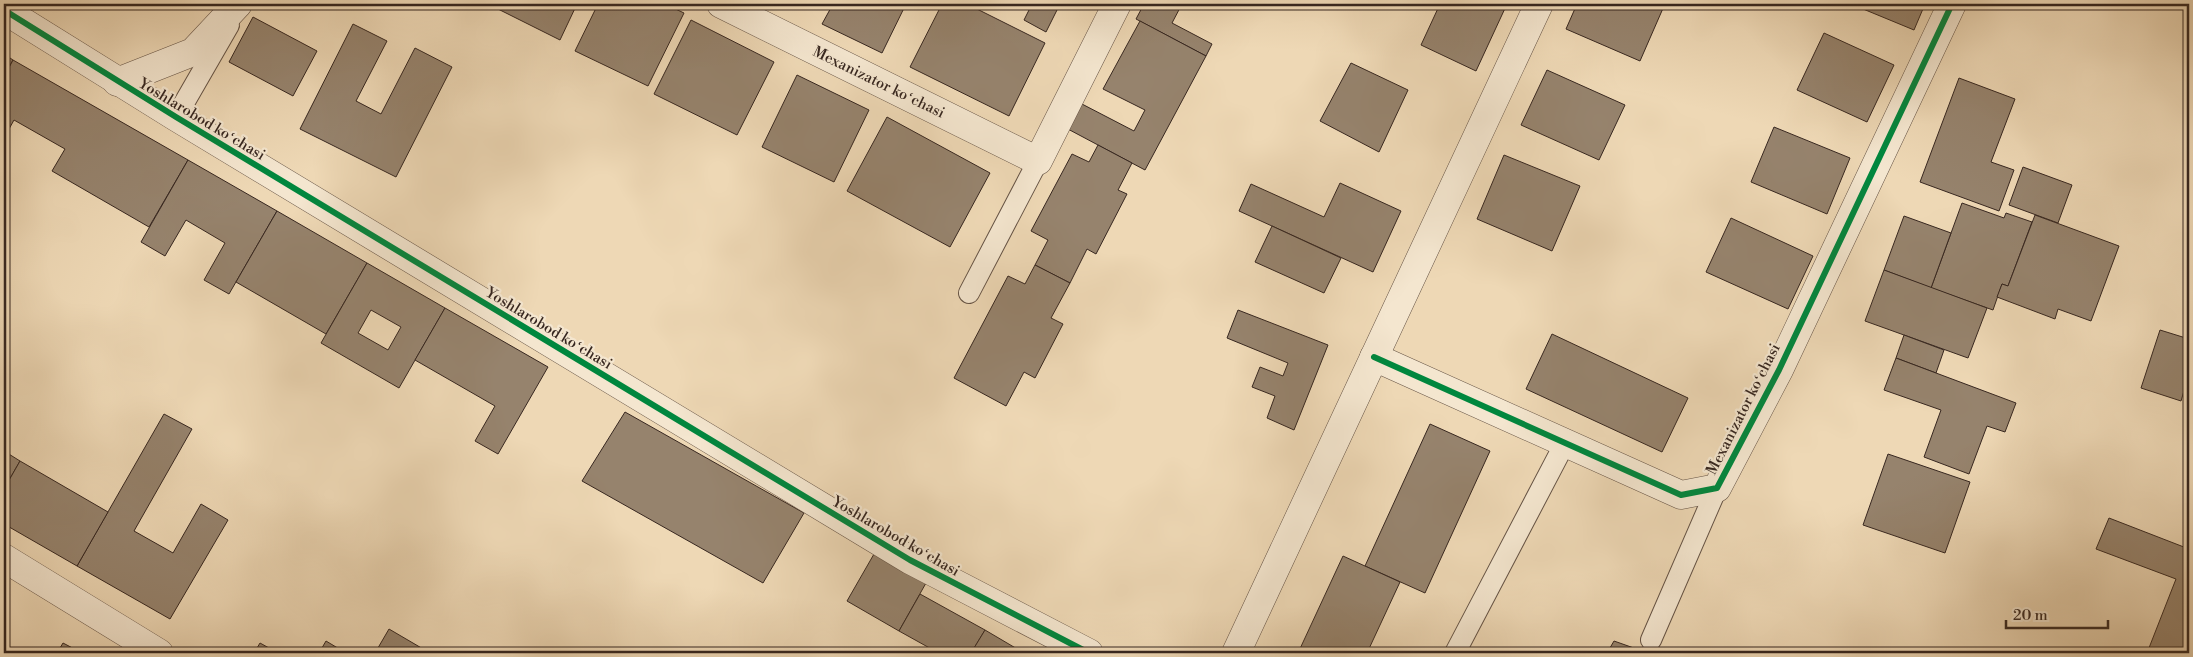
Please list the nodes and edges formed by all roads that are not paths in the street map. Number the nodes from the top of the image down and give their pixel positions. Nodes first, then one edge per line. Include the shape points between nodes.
1 (240, 4) edge
2 (721, 4) edge
3 (1116, 4) edge
4 (1539, 4) edge
5 (1952, 4) edge
6 (4, 10) edge
7 (117, 82) junction
8 (176, 118) junction
9 (1038, 161) junction
10 (969, 293) dead end
11 (1374, 357) junction
12 (1565, 443) junction
13 (1717, 488) junction
14 (4, 558) edge
15 (1651, 640) dead end
16 (159, 653) edge
17 (1090, 653) edge
18 (1236, 653) edge
19 (1455, 653) edge

1 - 7 street via 192,52
1 - 8 lane
2 - 9 street, Mexanizator koʻchasi
3 - 9 street
4 - 11 street
5 - 13 street, Mexanizator koʻchasi via 1779,370
6 - 7 street, Yoshlarobod koʻchasi
7 - 8 street, Yoshlarobod koʻchasi
8 - 17 street, Yoshlarobod koʻchasi via 910,560
9 - 10 lane
11 - 12 street, Mexanizator koʻchasi
11 - 18 street
12 - 13 street, Mexanizator koʻchasi via 1681,496
12 - 19 lane
13 - 15 lane
14 - 16 street

